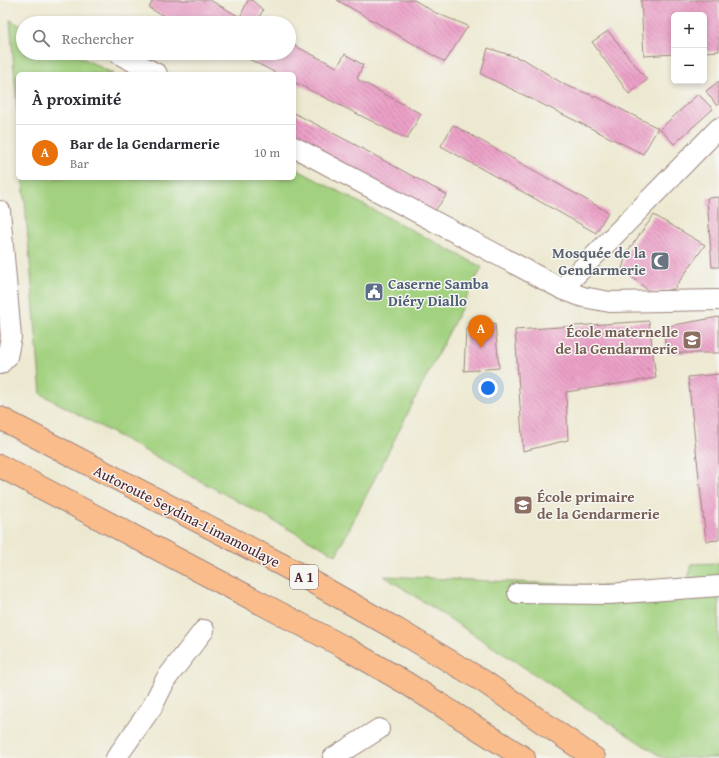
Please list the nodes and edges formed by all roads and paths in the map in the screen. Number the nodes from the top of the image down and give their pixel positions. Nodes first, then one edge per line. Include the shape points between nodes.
1 (130, 60) edge
2 (153, 72) edge
3 (719, 128) edge
4 (296, 148) edge
5 (0, 213) edge
6 (562, 289) junction
7 (719, 300) edge
8 (0, 364) edge
9 (0, 418) edge
10 (0, 466) edge
11 (719, 586) edge
12 (518, 593) dead end
13 (204, 630) dead end
14 (379, 729) dead end
15 (116, 758) edge
16 (333, 758) edge
17 (524, 758) edge
18 (594, 758) edge

1 - 2 street
3 - 6 street
4 - 6 street
5 - 8 street via 10,337 7,357
6 - 7 street via 583,297 610,302
9 - 18 highway, Autoroute Seydina-Limamoulaye / A 1 via 267,557 389,626 483,681
10 - 17 highway via 344,647
11 - 12 street via 609,594
13 - 15 street via 166,679 152,707
14 - 16 street

